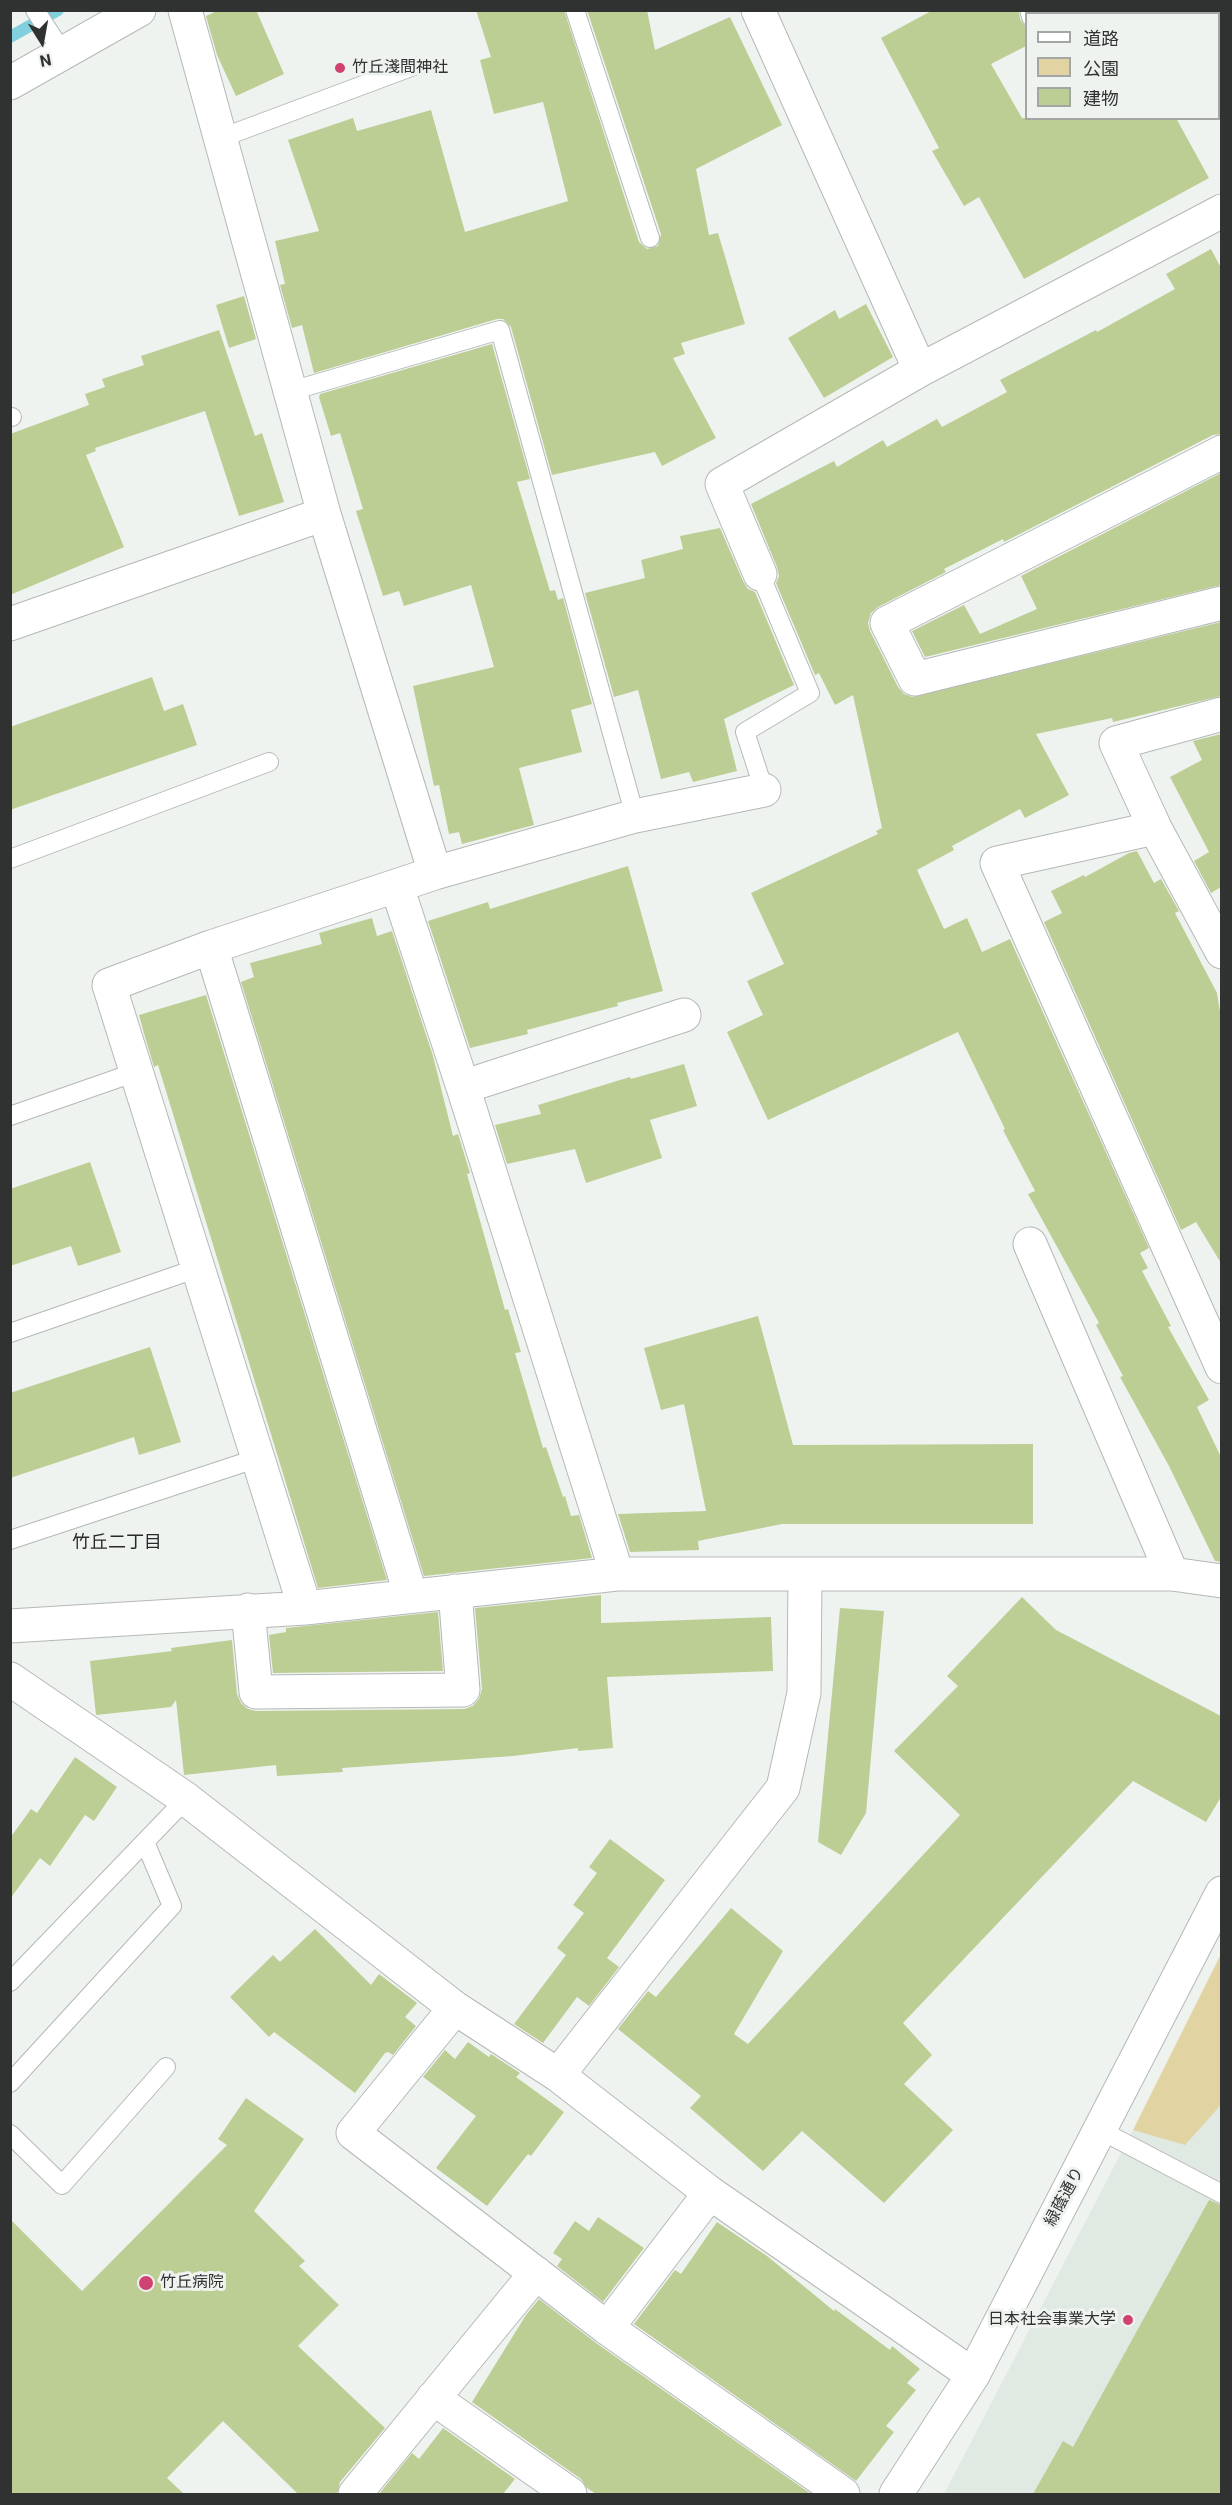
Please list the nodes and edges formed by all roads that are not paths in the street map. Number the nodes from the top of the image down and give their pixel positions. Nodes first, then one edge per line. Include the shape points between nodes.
1 (35, 10) edge
2 (139, 10) edge
3 (185, 10) edge
4 (575, 10) edge
5 (758, 10) edge
6 (57, 42) junction
7 (414, 66) dead end
8 (10, 83) edge
9 (221, 138) junction
10 (1221, 211) edge
11 (650, 238) dead end
12 (920, 370) junction
13 (291, 391) junction
14 (1221, 452) edge
15 (324, 514) junction
16 (760, 574) joint
17 (1221, 603) edge
18 (10, 624) edge
19 (1221, 714) edge
20 (269, 762) dead end
21 (764, 790) joint
22 (635, 816) junction
23 (1155, 828) junction
24 (10, 859) edge
25 (435, 873) junction
26 (397, 887) junction
27 (211, 947) junction
28 (1221, 952) edge
29 (684, 1016) dead end
30 (136, 1072) junction
31 (463, 1087) junction
32 (10, 1116) edge
33 (1030, 1244) dead end
34 (198, 1268) junction
35 (10, 1333) edge
36 (1221, 1367) edge
37 (258, 1458) junction
38 (10, 1540) edge
39 (617, 1574) junction
40 (805, 1574) junction
41 (1172, 1574) junction
42 (1221, 1581) edge
43 (455, 1592) junction
44 (411, 1596) junction
45 (305, 1608) junction
46 (248, 1610) junction
47 (10, 1626) edge
48 (10, 1679) edge
49 (186, 1799) junction
50 (145, 1842) junction
51 (1221, 1893) edge
52 (10, 1982) edge
53 (455, 2008) junction
54 (166, 2067) dead end
55 (558, 2074) junction
56 (10, 2083) edge
57 (1100, 2130) junction
58 (10, 2134) edge
59 (710, 2193) junction
60 (1221, 2194) edge
61 (536, 2273) junction
62 (607, 2328) junction
63 (973, 2375) junction
64 (433, 2398) junction
65 (355, 2494) edge
66 (570, 2494) edge
67 (843, 2494) edge
68 (896, 2494) edge

1 - 6 lane
2 - 6 street
3 - 9 street
4 - 11 lane
5 - 12 street
6 - 8 street
7 - 9 lane
9 - 13 street
10 - 12 street
12 - 16 street via 722,484
13 - 15 street
13 - 22 lane via 500,330
14 - 17 street via 886,623 915,679
15 - 18 street
15 - 25 street
16 - 21 lane via 810,693 745,732
19 - 23 street via 1116,743
20 - 24 lane
21 - 22 street
22 - 25 street
23 - 28 street
23 - 36 street via 997,863
25 - 26 street
26 - 27 street
26 - 31 street
27 - 30 street via 109,985
27 - 44 street
29 - 31 street
30 - 32 lane
30 - 34 street
31 - 39 street
33 - 41 street
34 - 35 lane
34 - 37 street
37 - 38 lane
37 - 45 street
39 - 40 street
39 - 43 street
40 - 41 street
40 - 55 street via 804,1693 783,1788
41 - 42 street
43 - 44 street
43 - 46 street via 463,1690 256,1692
44 - 45 street
45 - 46 street
46 - 47 street
48 - 49 street
49 - 50 lane
49 - 53 street
50 - 52 lane
50 - 56 lane via 171,1906
51 - 57 street, 緑蔭通り
53 - 55 street
53 - 61 street via 353,2133
54 - 58 lane via 62,2185
55 - 59 street
57 - 60 lane
57 - 63 street, 緑蔭通り
59 - 62 street
59 - 63 street
61 - 62 street
61 - 64 street
62 - 67 street
63 - 68 street, 緑蔭通り
64 - 65 street
64 - 66 street

